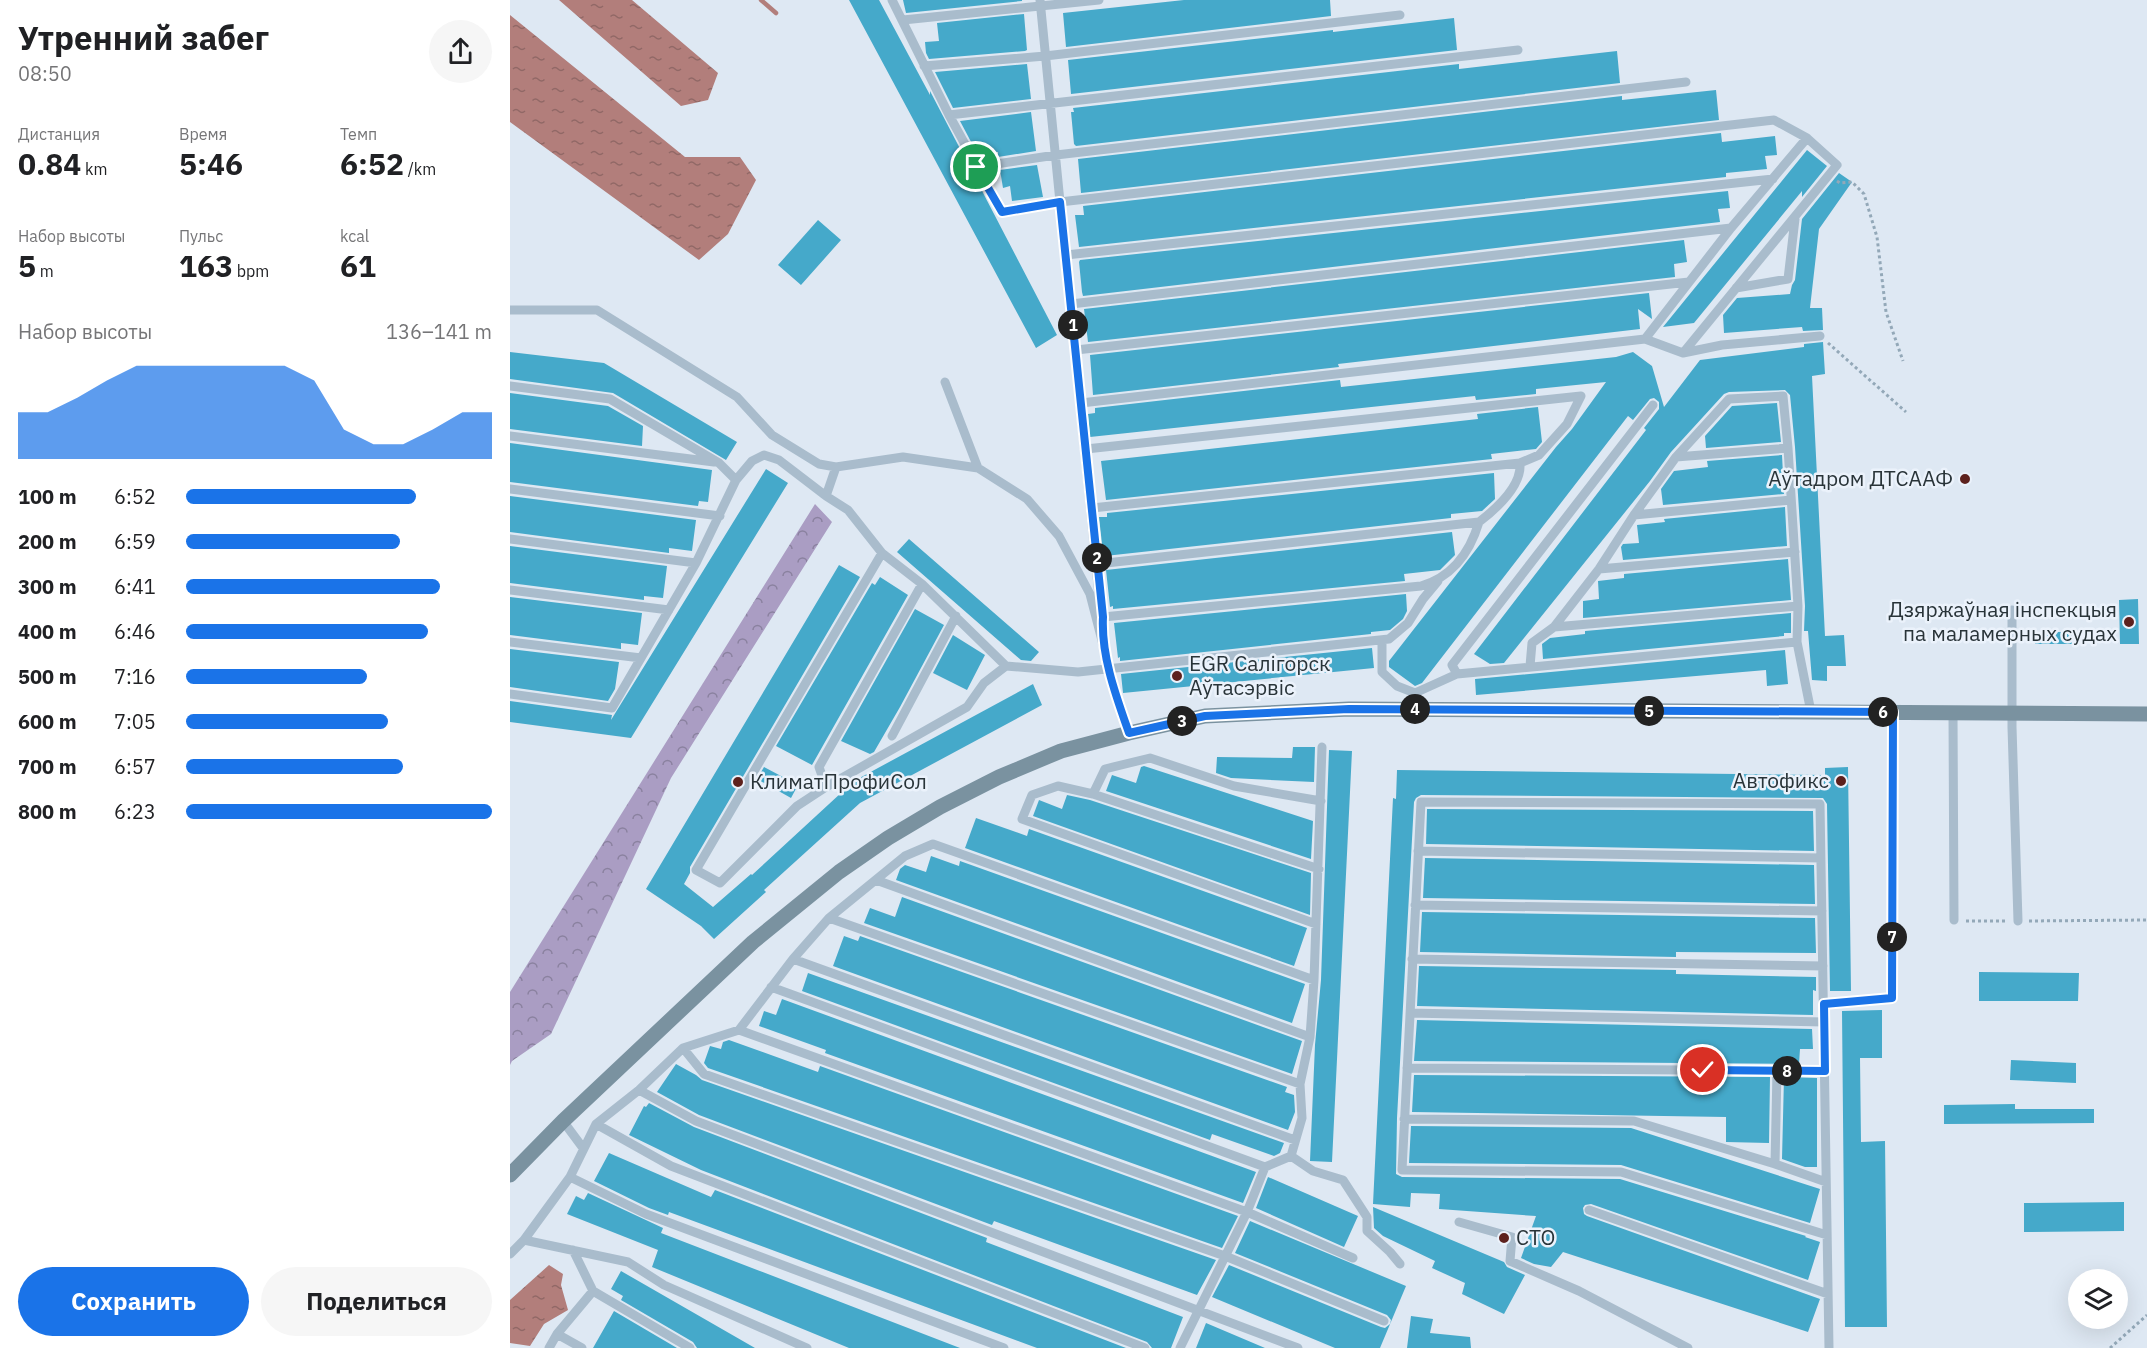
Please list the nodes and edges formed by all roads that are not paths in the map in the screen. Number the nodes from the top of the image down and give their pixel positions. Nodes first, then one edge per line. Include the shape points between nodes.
1 (892, 0) edge
2 (1099, 0) edge
3 (1040, 3) edge
4 (1401, 15) dead end
5 (903, 20) junction
6 (1518, 50) dead end
7 (1045, 56) junction
8 (924, 66) junction
9 (1686, 82) dead end
10 (1050, 104) junction
11 (949, 115) junction
12 (1807, 138) junction
13 (1056, 155) junction
14 (976, 167) junction
15 (1773, 179) junction
16 (1060, 202) junction
17 (1795, 219) junction
18 (1731, 228) junction
19 (1066, 255) junction
20 (1689, 282) junction
21 (1736, 288) junction
22 (1071, 304) junction
23 (510, 310) edge
24 (1820, 336) road end
25 (1645, 339) junction
26 (1076, 350) junction
27 (1683, 353) junction
28 (945, 381) dead end
29 (510, 386) edge
30 (1081, 403) junction
31 (1653, 405) dead end
32 (510, 436) edge
33 (1788, 448) junction
34 (1086, 449) junction
35 (1676, 457) junction
36 (719, 463) junction
37 (1520, 463) junction
38 (836, 467) junction
39 (978, 468) junction
40 (736, 480) junction
41 (510, 489) edge
42 (826, 495) junction
43 (1791, 500) junction
44 (1092, 508) junction
45 (1634, 515) junction
46 (720, 516) junction
47 (1479, 522) junction
48 (510, 539) edge
49 (1795, 552) junction
50 (882, 553) junction
51 (696, 563) junction
52 (1097, 564) junction
53 (1599, 569) junction
54 (1438, 581) junction
55 (922, 584) junction
56 (510, 590) edge
57 (1798, 606) junction
58 (669, 610) junction
59 (2012, 610) dead end
60 (956, 616) junction
61 (1103, 617) junction
62 (1554, 627) junction
63 (1102, 638) junction
64 (1382, 640) junction
65 (510, 642) edge
66 (1797, 642) junction
67 (641, 658) junction
68 (1006, 666) junction
69 (1530, 666) junction
70 (1110, 669) junction
71 (1457, 674) junction
72 (510, 694) edge
73 (1811, 712) junction
74 (1893, 712) junction
75 (1953, 713) junction
76 (2012, 713) junction
77 (2147, 714) edge
78 (1129, 733) junction
79 (892, 736) dead end
80 (1322, 747) dead end
81 (826, 786) junction
82 (1093, 794) junction
83 (1321, 801) junction
84 (1418, 851) junction
85 (1821, 858) junction
86 (1318, 869) junction
87 (876, 880) junction
88 (1415, 905) junction
89 (1822, 911) junction
90 (829, 918) junction
91 (1957, 921) road end
92 (2018, 921) road end
93 (1316, 924) junction
94 (793, 959) junction
95 (1412, 959) junction
96 (1823, 966) junction
97 (1314, 980) junction
98 (771, 987) junction
99 (1824, 1004) junction
100 (1410, 1012) junction
101 (1824, 1022) junction
102 (740, 1029) junction
103 (1310, 1036) junction
104 (683, 1048) junction
105 (1407, 1068) junction
106 (1777, 1071) junction
107 (1825, 1071) junction
108 (1300, 1084) junction
109 (639, 1090) junction
110 (1404, 1119) junction
111 (563, 1121) junction
112 (596, 1124) junction
113 (1295, 1140) junction
114 (583, 1148) junction
115 (1291, 1156) junction
116 (1775, 1164) junction
117 (1265, 1167) junction
118 (510, 1175) edge
119 (570, 1177) junction
120 (1826, 1182) junction
121 (1588, 1210) dead end
122 (1247, 1212) junction
123 (1458, 1222) dead end
124 (1827, 1235) junction
125 (524, 1240) junction
126 (573, 1250) junction
127 (510, 1254) edge
128 (1225, 1257) junction
129 (1353, 1258) dead end
130 (1400, 1264) dead end
131 (593, 1291) junction
132 (1828, 1294) junction
133 (1199, 1309) junction
134 (1384, 1321) dead end
135 (557, 1334) junction
136 (549, 1348) edge
137 (582, 1348) edge
138 (690, 1348) edge
139 (807, 1348) edge
140 (1004, 1348) edge
141 (1145, 1348) edge
142 (1180, 1348) edge
143 (1298, 1348) edge
144 (1688, 1348) edge
145 (1829, 1348) edge

1 - 5 lane
2 - 3 lane
3 - 5 lane
3 - 7 lane
4 - 7 lane
5 - 8 lane
6 - 10 lane
7 - 8 lane
7 - 10 lane
8 - 11 lane
9 - 13 lane
10 - 11 lane
10 - 13 lane
11 - 14 lane
12 - 15 lane
12 - 16 lane via 1774,120
12 - 17 lane via 1837,165
13 - 14 lane
13 - 16 lane
14 - 16 lane via 1002,212
15 - 18 lane
15 - 19 lane
16 - 19 lane
17 - 21 lane
17 - 21 lane via 1788,279
18 - 20 lane
18 - 22 lane
19 - 22 lane
20 - 25 lane
20 - 26 lane
21 - 27 lane
22 - 26 lane
23 - 38 lane via 597,310 737,397 772,435 819,464
24 - 27 lane via 1722,345
25 - 27 lane
25 - 30 lane
26 - 30 lane
28 - 39 lane
29 - 36 lane via 610,399
30 - 34 lane
31 - 71 lane via 1452,665
32 - 36 lane
33 - 35 lane
33 - 35 lane via 1783,396 1729,399
33 - 43 lane
34 - 37 lane via 1581,396 1567,424 1539,454
34 - 44 lane
35 - 45 lane
36 - 40 lane
37 - 44 lane
37 - 47 lane via 1521,472 1502,504
38 - 39 lane via 903,456
38 - 42 lane
39 - 63 lane via 1027,499 1059,536 1090,594
40 - 42 lane via 752,461 764,455 779,460
40 - 46 lane
41 - 46 lane
42 - 50 lane via 848,510
43 - 45 lane
43 - 49 lane
44 - 52 lane
45 - 53 lane
46 - 51 lane
47 - 52 lane
47 - 54 lane via 1473,543
48 - 51 lane
49 - 53 lane
49 - 57 lane
50 - 55 lane
50 - 81 lane via 696,870 720,883 798,806
51 - 58 lane
52 - 61 lane
53 - 62 lane
54 - 61 lane via 1421,586
54 - 64 lane via 1408,623
55 - 60 lane
55 - 81 lane via 819,767
56 - 58 lane
57 - 62 lane
57 - 66 lane
58 - 67 lane
59 - 76 lane
60 - 68 lane
60 - 79 lane
61 - 63 lane
62 - 69 lane via 1532,642
63 - 70 lane
64 - 70 lane
64 - 71 lane via 1383,672 1397,686 1415,693
65 - 67 lane
66 - 69 lane
66 - 73 lane
67 - 72 lane via 612,708
68 - 70 lane via 1078,672
68 - 81 lane via 984,682 967,707
69 - 71 lane
70 - 78 lane
73 - 74 main road
73 - 78 main road via 1349,709 1205,716
74 - 75 main road
74 - 99 lane via 1892,998
75 - 76 main road
75 - 91 lane
76 - 77 main road
76 - 92 lane
78 - 111 main road via 1061,751 999,777 888,838 753,942
80 - 83 lane
82 - 83 lane via 1105,769 1150,758 1234,786
82 - 86 lane
82 - 93 lane via 1058,786 1032,795 1022,819
83 - 86 lane
84 - 85 lane
84 - 85 lane via 1420,802 1820,804
84 - 88 lane
85 - 89 lane
86 - 93 lane
87 - 90 lane
87 - 97 lane via 905,856 933,844
87 - 103 lane
88 - 89 lane
88 - 95 lane
89 - 96 lane
90 - 94 lane
90 - 108 lane
93 - 97 lane
94 - 98 lane
94 - 113 lane
95 - 96 lane
95 - 100 lane
96 - 99 lane
97 - 103 lane
98 - 102 lane
98 - 117 lane
99 - 101 lane
100 - 101 lane
100 - 105 lane
101 - 107 lane
102 - 104 lane
102 - 122 lane
103 - 108 lane
104 - 109 lane
104 - 128 lane via 704,1074
105 - 106 lane
105 - 110 lane
106 - 107 lane
106 - 116 lane
107 - 120 lane
108 - 113 lane via 1302,1118
109 - 112 lane
109 - 133 lane via 696,1121
110 - 116 lane via 1634,1121
110 - 124 lane via 1401,1170 1621,1172
111 - 114 lane
111 - 118 main road
112 - 114 lane
112 - 141 lane via 671,1166
113 - 115 lane
114 - 119 lane
115 - 117 lane
115 - 130 lane via 1313,1171 1343,1180 1367,1217 1367,1232
116 - 120 lane
117 - 122 lane
119 - 125 lane
119 - 140 lane via 646,1214
120 - 124 lane
121 - 132 lane
122 - 128 lane
122 - 129 lane
123 - 144 lane via 1512,1237 1510,1261 1579,1291
124 - 132 lane
125 - 126 lane
125 - 127 lane
126 - 131 lane
126 - 139 lane via 628,1262 664,1285
128 - 133 lane
128 - 134 lane
131 - 135 lane
131 - 138 lane
132 - 145 lane
133 - 142 lane
133 - 143 lane
135 - 136 lane
135 - 137 lane

